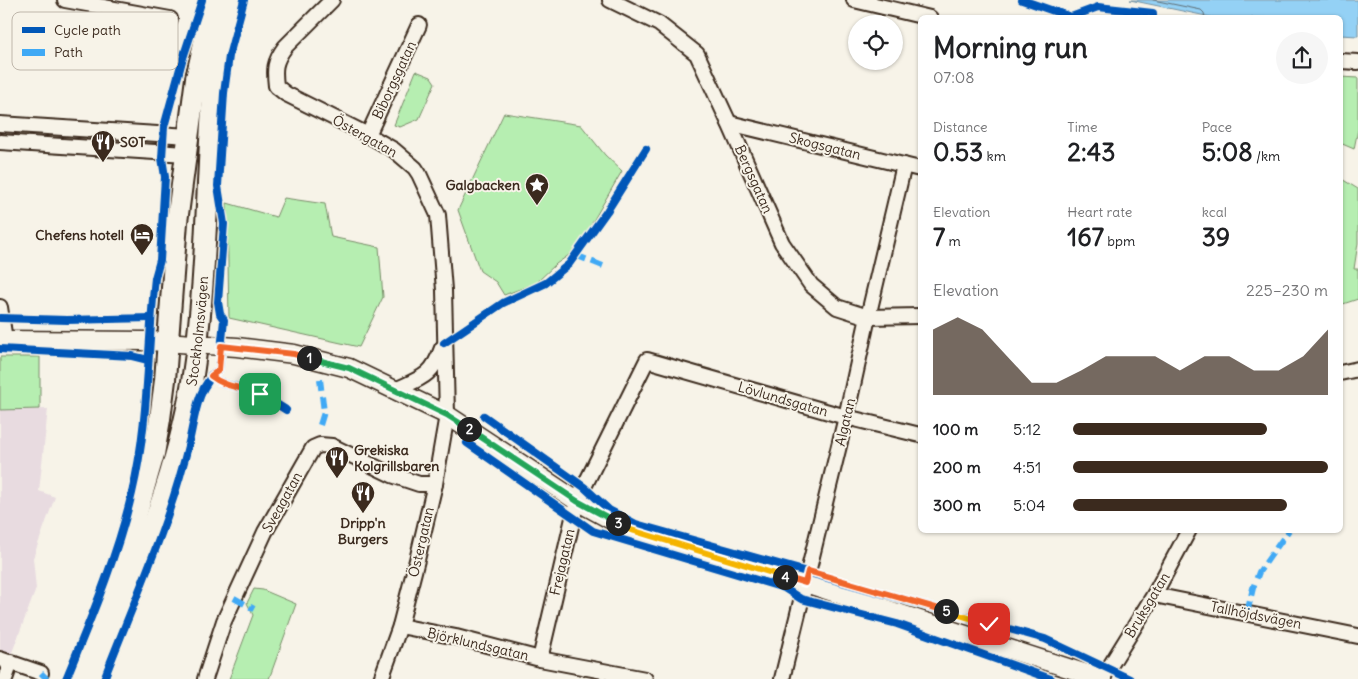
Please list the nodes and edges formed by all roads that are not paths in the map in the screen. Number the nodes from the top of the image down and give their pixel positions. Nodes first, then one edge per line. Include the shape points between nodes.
1 (65, 0) edge
2 (214, 0) edge
3 (232, 0) edge
4 (332, 0) edge
5 (610, 0) edge
6 (854, 0) edge
7 (131, 12) edge
8 (918, 15) edge
9 (419, 25) dead end
10 (1343, 61) edge
11 (1358, 62) edge
12 (730, 123) junction
13 (0, 124) edge
14 (120, 132) junction
15 (368, 135) junction
16 (0, 142) edge
17 (187, 145) junction
18 (119, 149) junction
19 (904, 165) junction
20 (918, 168) edge
21 (0, 307) edge
22 (918, 316) edge
23 (868, 317) junction
24 (3, 340) edge
25 (168, 343) junction
26 (444, 343) junction
27 (197, 345) junction
28 (647, 360) joint
29 (1358, 369) edge
30 (1343, 372) edge
31 (395, 390) junction
32 (447, 415) junction
33 (846, 417) junction
34 (918, 435) edge
35 (435, 484) junction
36 (577, 501) junction
37 (1187, 533) edge
38 (805, 583) junction
39 (1154, 595) junction
40 (400, 626) junction
41 (1358, 636) edge
42 (540, 658) junction
43 (6, 660) edge
44 (41, 673) dead end
45 (5, 679) edge
46 (77, 679) edge
47 (93, 679) edge
48 (205, 679) edge
49 (381, 679) edge
50 (645, 679) edge
51 (782, 679) edge
52 (1102, 679) edge

1 - 7 street
2 - 17 main road, Stockholmsvägen via 196,78
3 - 27 main road, Stockholmsvägen via 220,48 211,110
4 - 15 street, Östergatan via 279,55 274,70 276,86
5 - 12 street, Bergsgatan via 660,24 696,54
6 - 8 street
9 - 15 street, Biborgsgatan
10 - 11 street
12 - 19 street, Skogsgatan
12 - 23 street, Bergsgatan via 782,243 811,284 837,307
13 - 14 street
14 - 17 street
14 - 18 street
15 - 26 street, Östergatan via 394,150 415,168 438,215
16 - 18 street
17 - 18 street
17 - 25 main road, Stockholmsvägen via 177,222
19 - 20 street, Skogsgatan
19 - 23 street, Algatan
21 - 24 street
22 - 23 street, Bergsgatan
23 - 33 street, Algatan
24 - 25 street
25 - 27 street
25 - 46 main road, Stockholmsvägen via 160,419 145,487 117,575
26 - 31 street, Östergatan via 437,362 426,376
26 - 32 street, Östergatan
27 - 31 street via 294,354 349,368
27 - 47 main road, Stockholmsvägen via 186,412 171,472
28 - 33 street, Lövlundsgatan
28 - 36 street, Frejagatan
29 - 30 street
31 - 32 street
32 - 35 street, Östergatan
32 - 36 street
33 - 34 street, Lövlundsgatan
33 - 38 street, Algatan
35 - 40 street, Östergatan
35 - 48 street, Sveagatan via 419,484 392,475 332,446 313,448 261,541 224,621
36 - 38 street via 628,529
36 - 42 street, Frejagatan
37 - 39 street, Bruksgatan
38 - 51 street, Algatan
38 - 52 street
39 - 41 street, Tallhöjdsvägen
39 - 52 street, Bruksgatan
40 - 42 street, Björklundsgatan
40 - 49 street, Östergatan
42 - 50 street, Björklundsgatan
43 - 44 street
43 - 45 street

